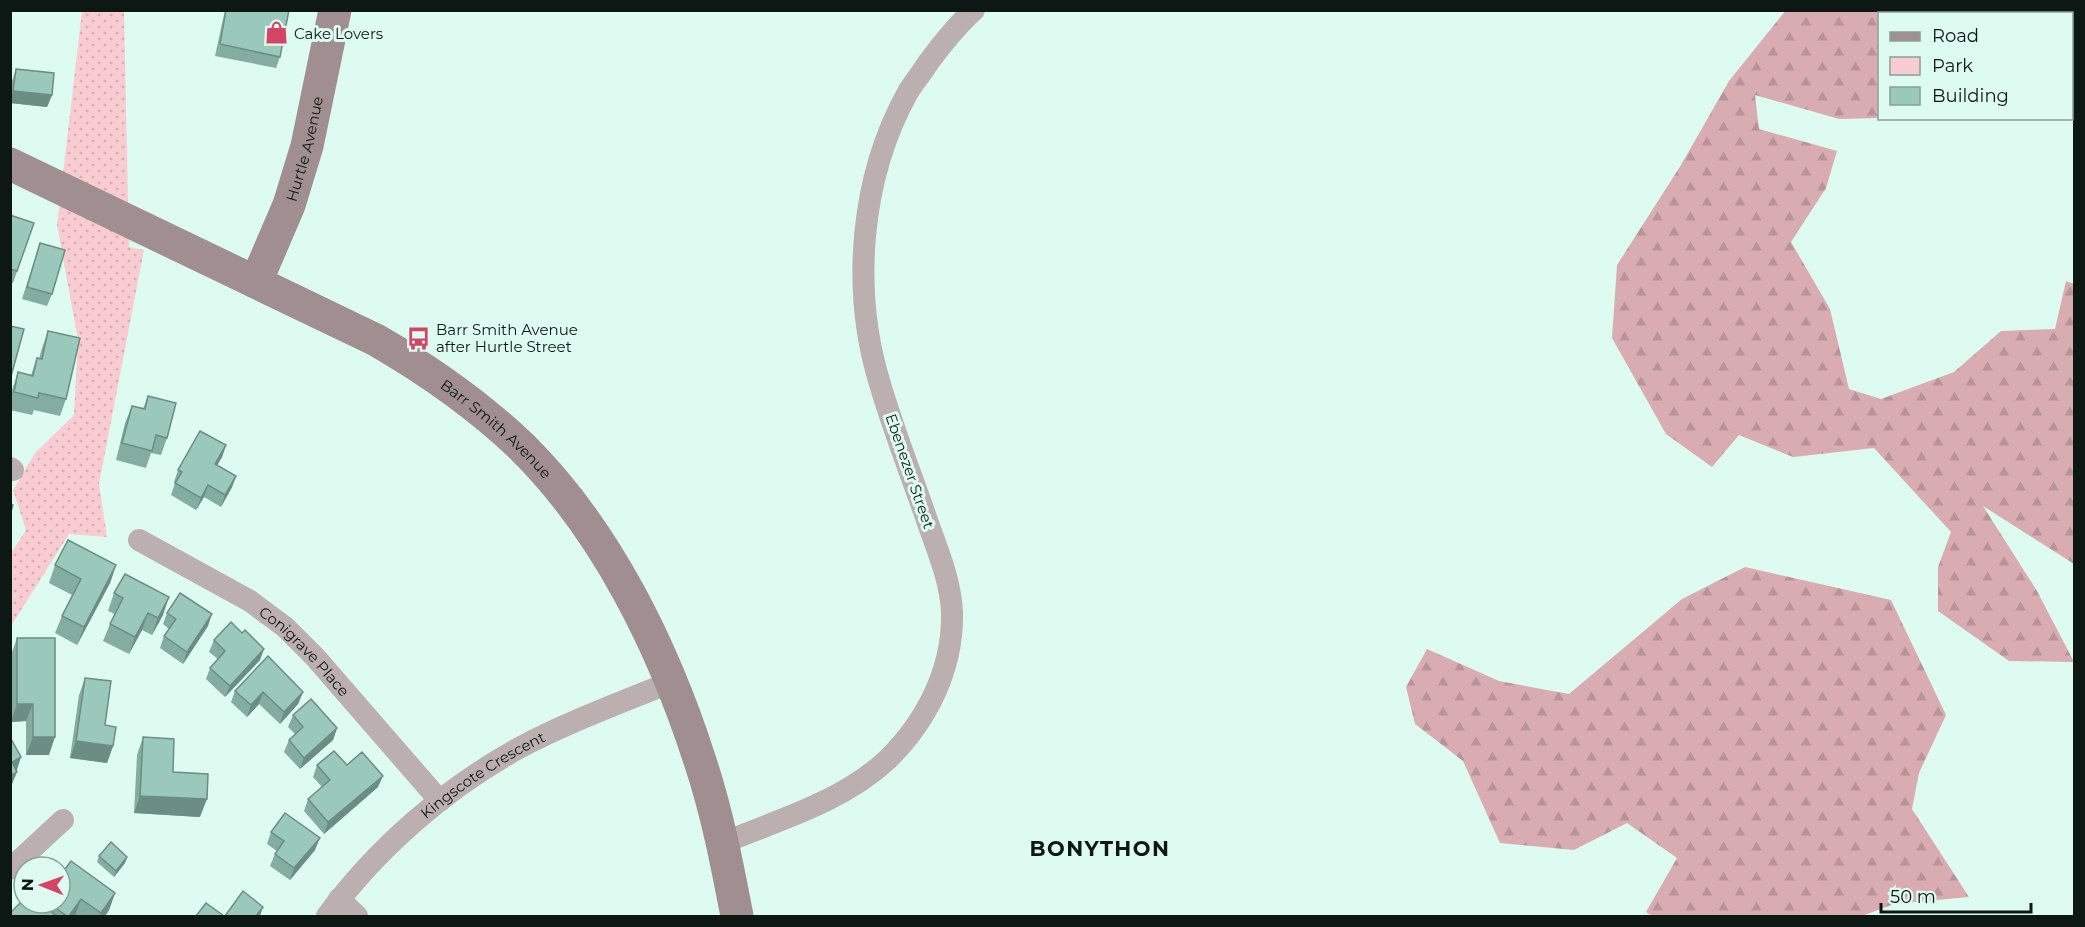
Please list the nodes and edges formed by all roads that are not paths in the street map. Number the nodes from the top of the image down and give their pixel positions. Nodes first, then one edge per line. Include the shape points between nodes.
1 (335, 10) edge
2 (974, 10) edge
3 (10, 164) edge
4 (256, 282) junction
5 (139, 540) dead end
6 (671, 682) junction
7 (440, 801) junction
8 (63, 820) dead end
9 (723, 843) junction
10 (10, 869) edge
11 (333, 908) edge
12 (357, 916) edge
13 (737, 916) edge

1 - 4 street, Hurtle Avenue via 307,146 289,205
2 - 9 street, Ebenezer Street via 945,39 915,83 886,139 867,221 864,282 866,322 879,382 945,572 952,612 949,652 926,710 886,760 830,799
3 - 4 street, Barr Smith Avenue
4 - 6 street, Barr Smith Avenue via 408,358 469,400 522,448 590,528 631,596
5 - 7 street, Conigrave Place via 250,601 285,627
6 - 7 street, Kingscote Crescent via 520,748
6 - 9 street, Barr Smith Avenue via 700,762
7 - 11 street, Kingscote Crescent via 386,848
8 - 10 street
9 - 13 street, Barr Smith Avenue
11 - 12 street

